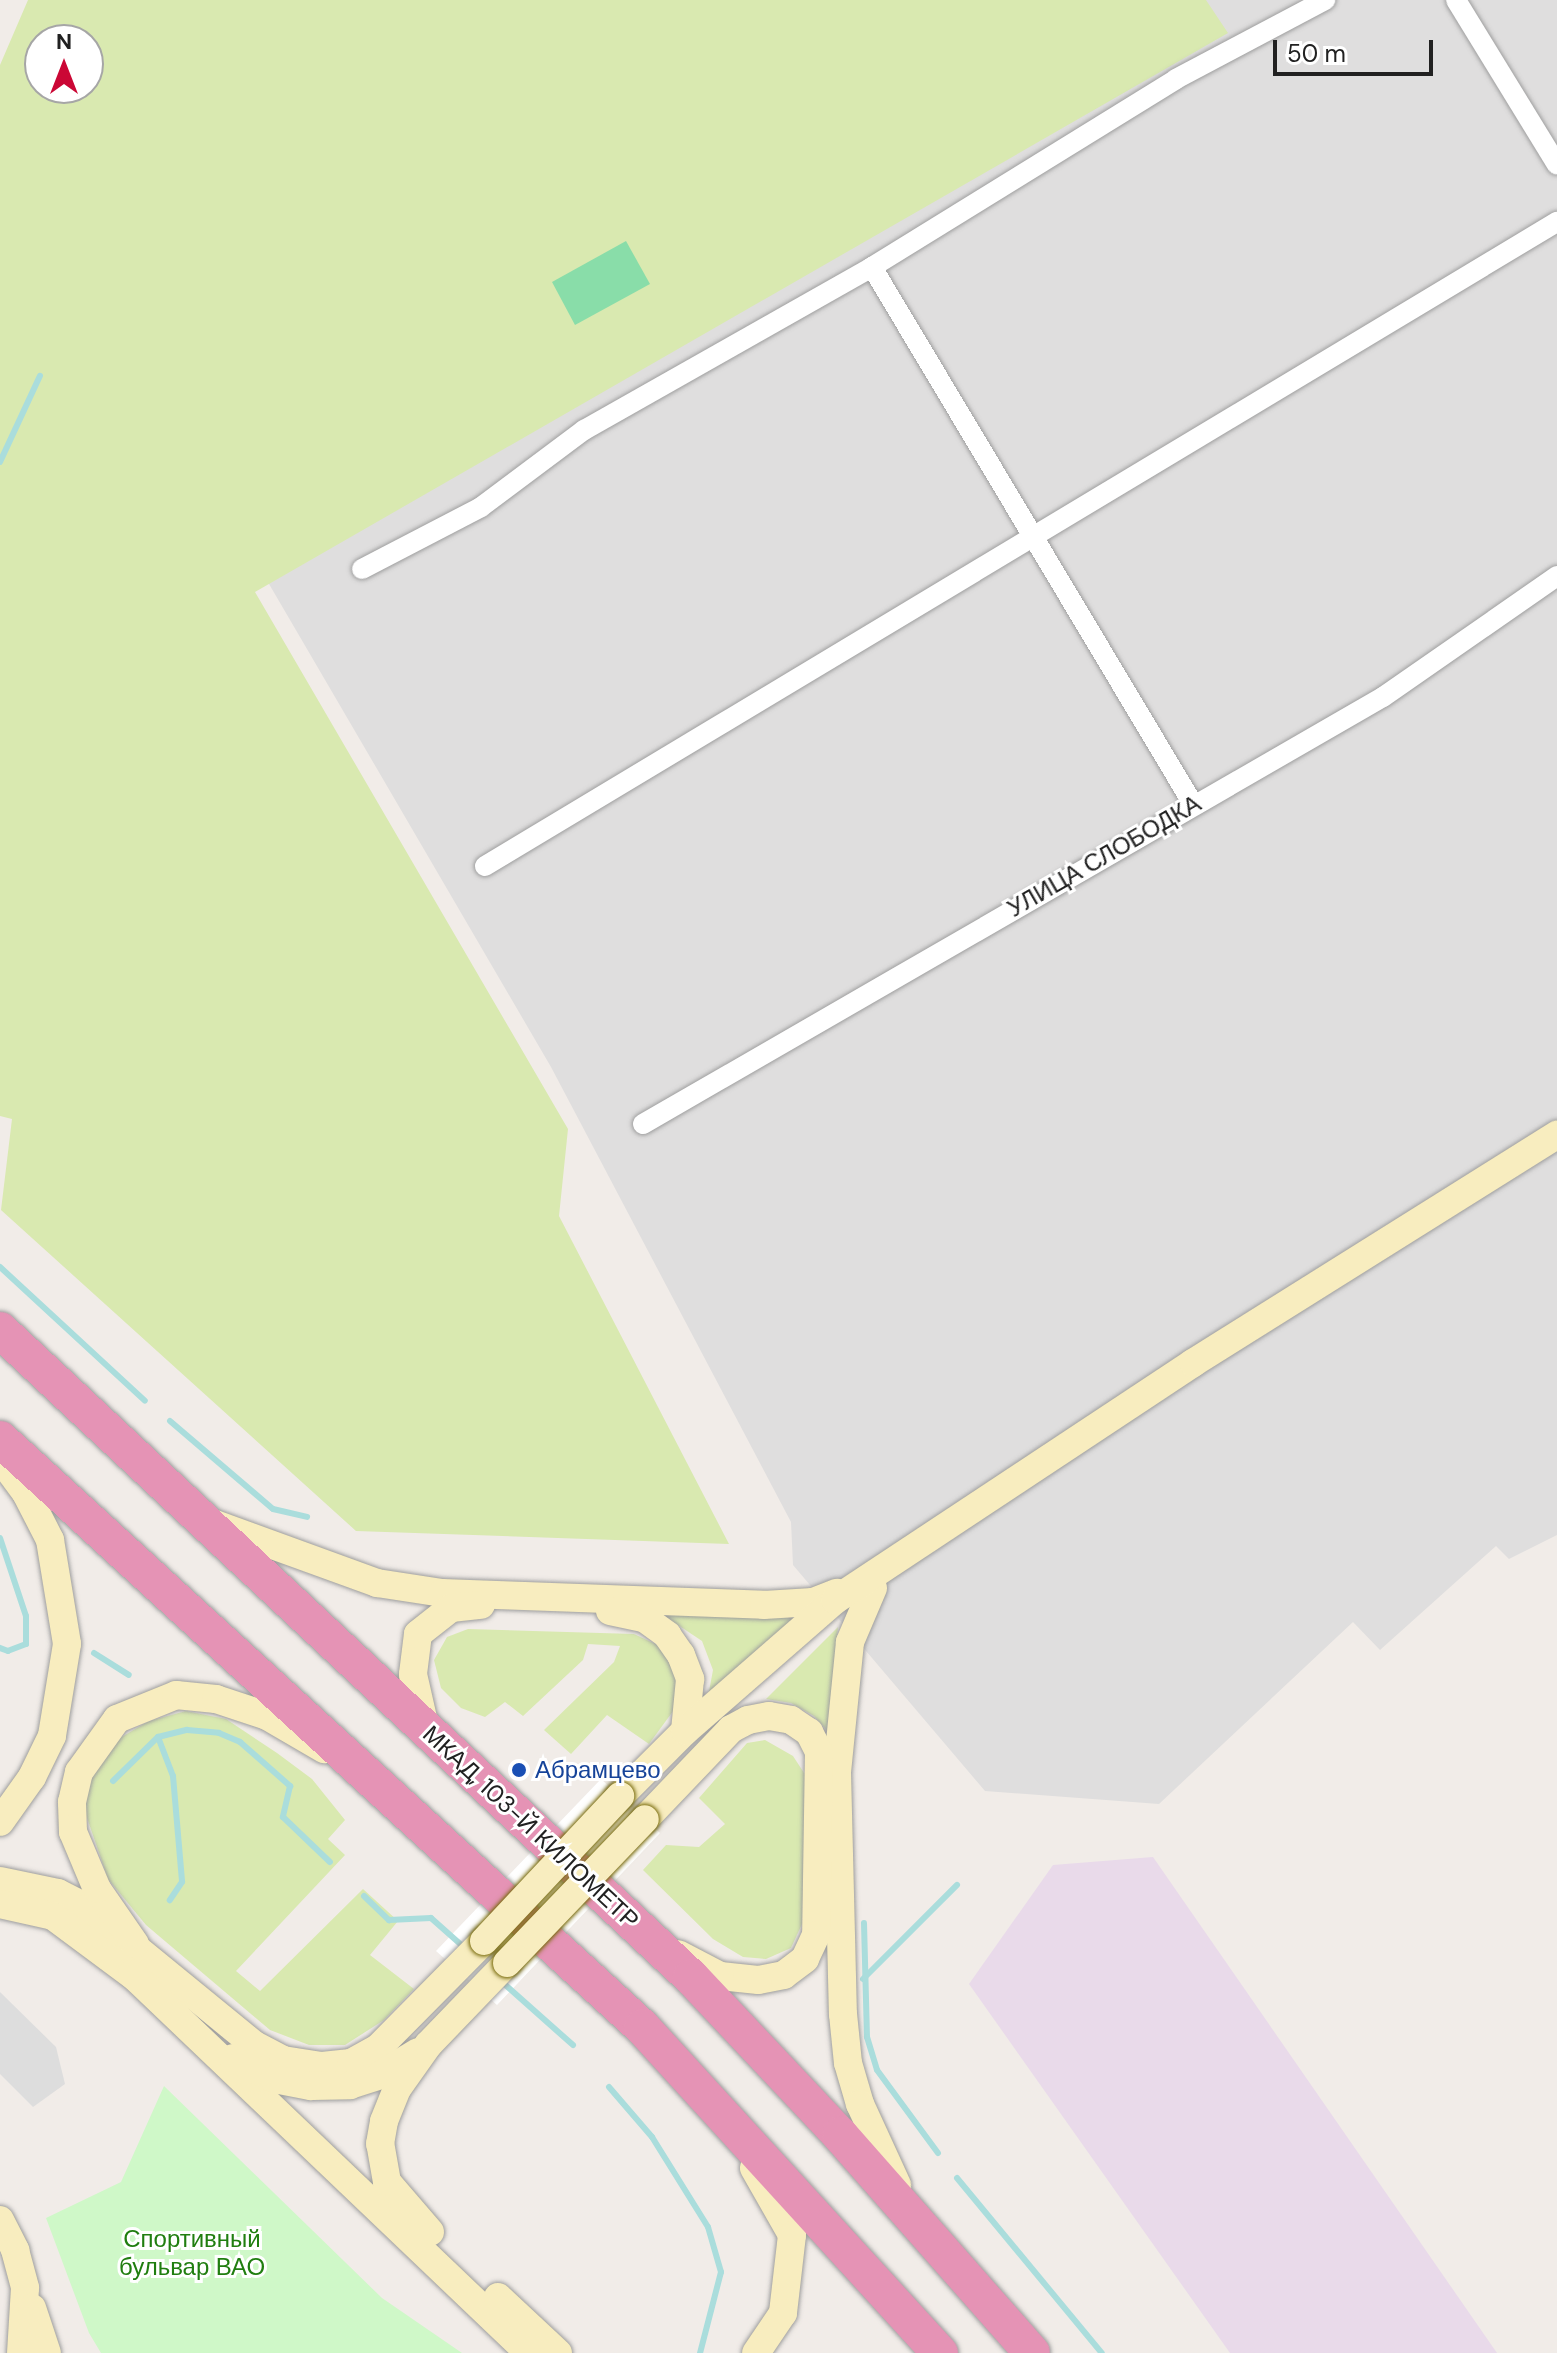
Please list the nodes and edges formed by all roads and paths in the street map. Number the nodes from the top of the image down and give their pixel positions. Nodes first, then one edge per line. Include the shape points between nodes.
1 (1325, 0) edge
2 (1456, 0) edge
3 (1557, 165) edge
4 (1557, 222) edge
5 (872, 267) junction
6 (1034, 538) junction
7 (362, 569) dead end
8 (1557, 576) edge
9 (1193, 804) junction
10 (485, 866) dead end
11 (643, 1124) dead end
12 (1557, 1135) edge
13 (0, 1330) edge
14 (0, 1439) edge
15 (0, 1458) edge
16 (203, 1519) junction
17 (868, 1585) junction
18 (425, 1727) junction
19 (685, 1731) junction
20 (708, 1753) junction
21 (0, 1822) edge
22 (476, 1871) junction
23 (0, 1881) edge
24 (0, 1904) edge
25 (626, 1915) junction
26 (135, 1944) junction
27 (132, 1974) junction
28 (642, 2027) junction
29 (428, 2045) junction
30 (914, 2218) junction
31 (0, 2220) edge
32 (25, 2288) junction
33 (21, 2353) edge
34 (47, 2353) edge
35 (529, 2353) edge
36 (558, 2353) edge
37 (756, 2353) edge
38 (940, 2353) edge
39 (1032, 2353) edge

1 - 5 street via 1176,79
2 - 3 street
4 - 6 street
5 - 6 street
5 - 7 street via 584,430 481,507
6 - 9 street
6 - 10 street
8 - 9 street, УЛИЦА СЛОБОДКА via 1383,697
9 - 11 street, УЛИЦА СЛОБОДКА
12 - 17 main road via 1193,1363
13 - 16 highway, МКАД, 103-Й КИЛОМЕТР
14 - 22 highway
15 - 21 main road via 50,1540 67,1644 52,1736 32,1777
16 - 17 main road via 377,1583 442,1593 764,1605 813,1602
16 - 18 highway, МКАД, 103-Й КИЛОМЕТР
17 - 19 main road via 814,1616
17 - 20 main road via 769,1681
17 - 30 main road via 850,1642 837,1772 843,2014 848,2063 860,2104
18 - 19 main road via 413,1674 418,1634 451,1608 475,1605 615,1611 644,1618 667,1635 690,1679
18 - 25 highway, МКАД, 103-Й КИЛОМЕТР
19 - 26 main road, bridge via 378,2048 351,2063 322,2066 283,2060 253,2044
20 - 25 main road via 731,1729 769,1716 791,1720 809,1732 819,1752 816,1935 805,1959 771,1978 720,1976 689,1962
20 - 29 main road, bridge
22 - 26 main road via 325,1750 267,1716 216,1699 176,1695 117,1719 84,1763 72,1802 80,1859
22 - 28 highway
23 - 26 main road via 58,1893
24 - 27 main road via 53,1916
25 - 30 highway, МКАД, 103-Й КИЛОМЕТР via 691,1977
27 - 29 main road via 234,2059 274,2079 311,2086 350,2085 380,2075
27 - 35 main road
28 - 37 main road via 769,2186 792,2235 783,2313
28 - 38 highway
29 - 36 main road via 397,2089 384,2121 380,2144 387,2182 405,2209
30 - 39 highway, МКАД, 103-Й КИЛОМЕТР
31 - 32 main road
32 - 33 main road
32 - 34 main road

